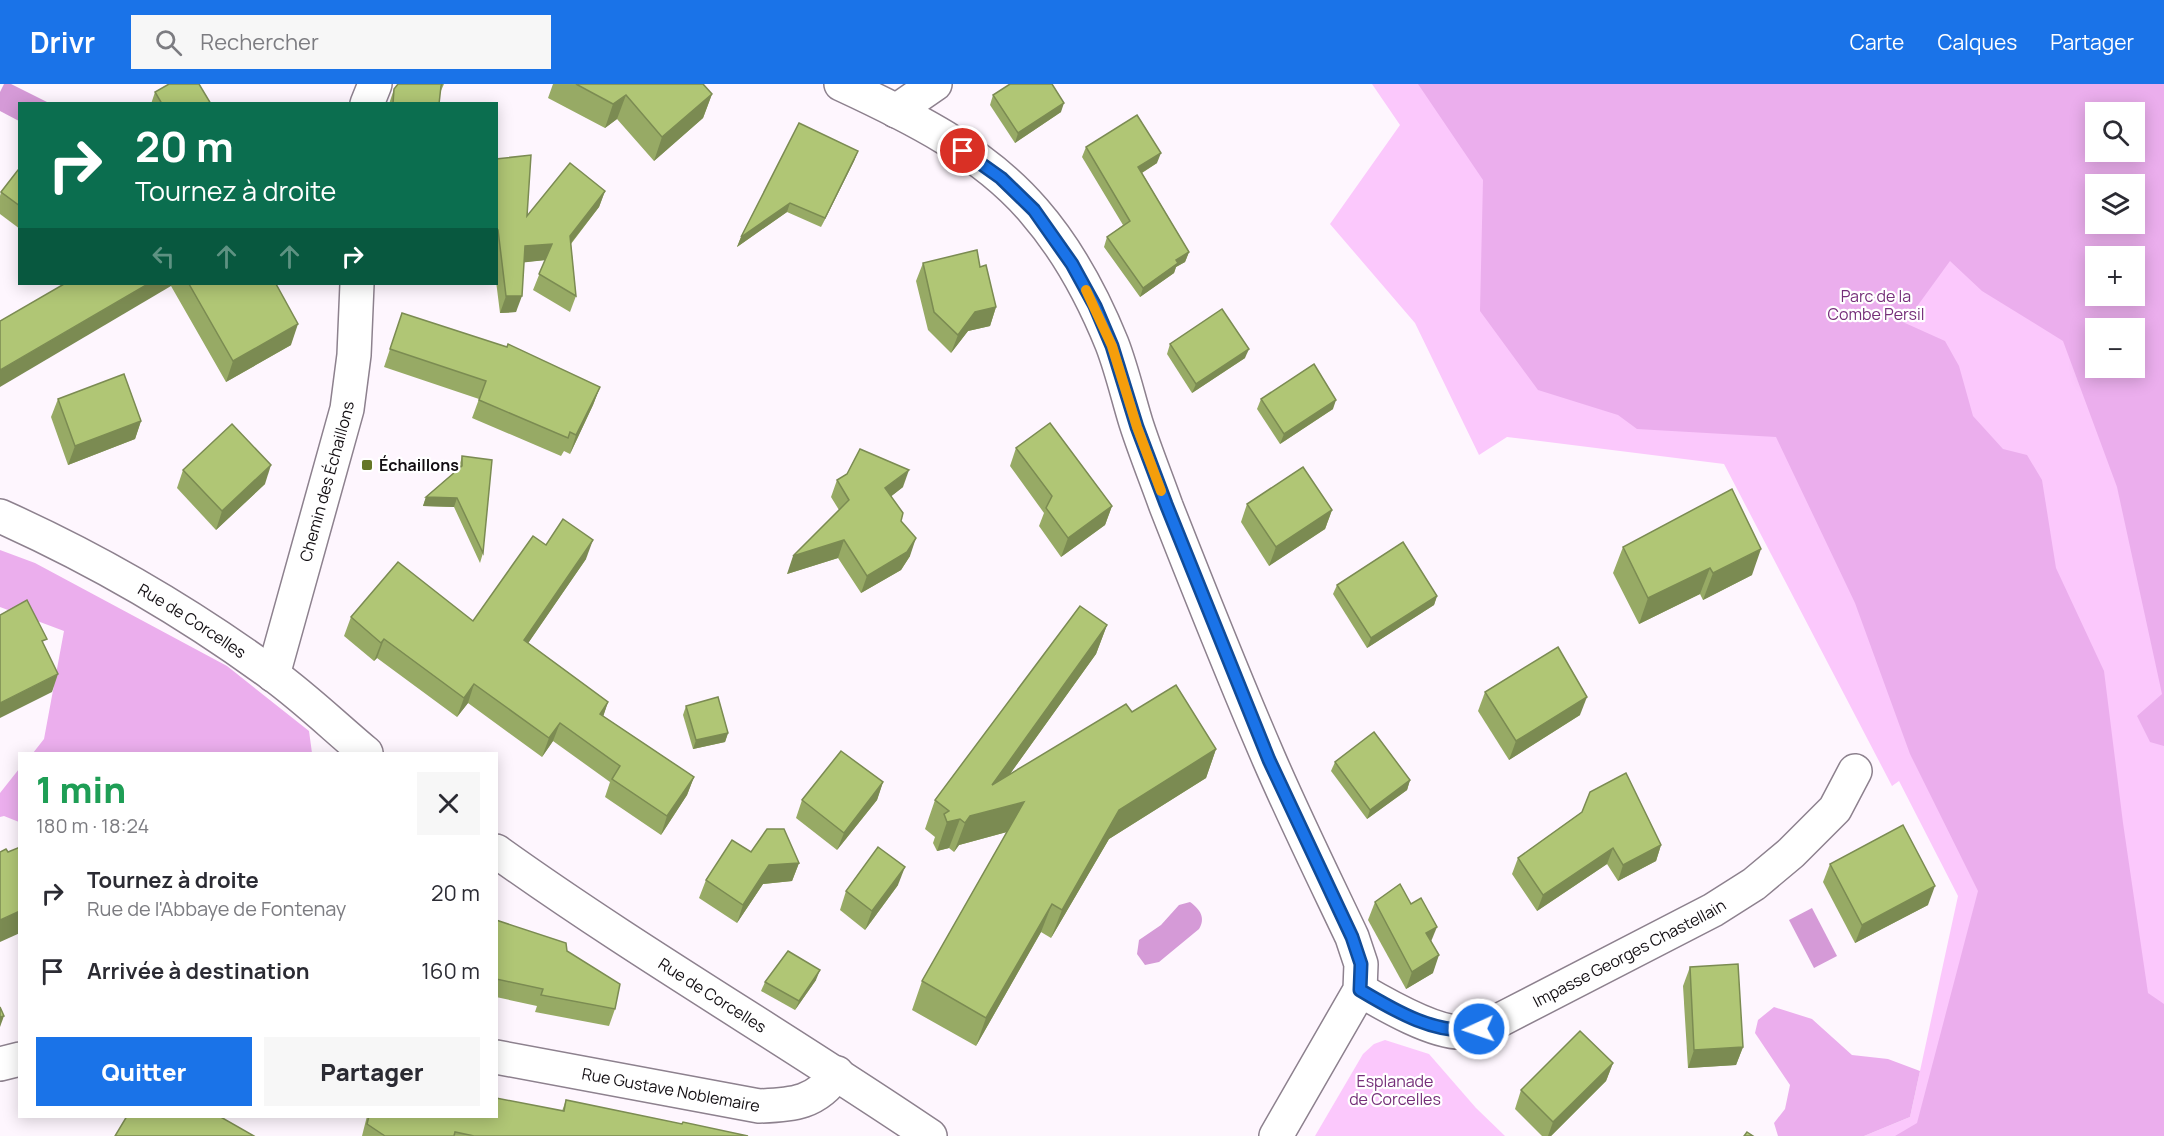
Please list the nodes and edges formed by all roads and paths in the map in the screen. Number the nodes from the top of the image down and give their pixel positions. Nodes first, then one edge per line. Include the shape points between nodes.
1 (375, 84) edge
2 (841, 84) edge
3 (935, 84) edge
4 (368, 102) edge
5 (896, 111) junction
6 (357, 285) edge
7 (0, 516) edge
8 (273, 675) junction
9 (365, 752) edge
10 (1855, 771) dead end
11 (498, 852) edge
12 (1360, 990) junction
13 (498, 1057) edge
14 (18, 1060) edge
15 (0, 1064) edge
16 (837, 1073) junction
17 (930, 1136) edge
18 (1276, 1136) edge

1 - 4 street
2 - 5 street
3 - 5 street
5 - 12 street via 983,164 1017,193 1048,228 1095,306 1166,504 1269,760 1352,937 1361,964
6 - 8 street, Chemin des Échaillons via 347,409
7 - 8 street, Rue de Corcelles via 96,562
8 - 9 street, Rue de Corcelles
10 - 12 street, Impasse Georges Chastellain via 1835,809 1754,884 1703,915 1494,1023 1479,1029 1451,1031 1389,1007
11 - 16 street, Rue de Corcelles via 583,913
12 - 18 street
13 - 16 street, Rue Gustave Noblemaire via 759,1106 788,1106 816,1096
14 - 15 street
16 - 17 street, Rue de Corcelles

